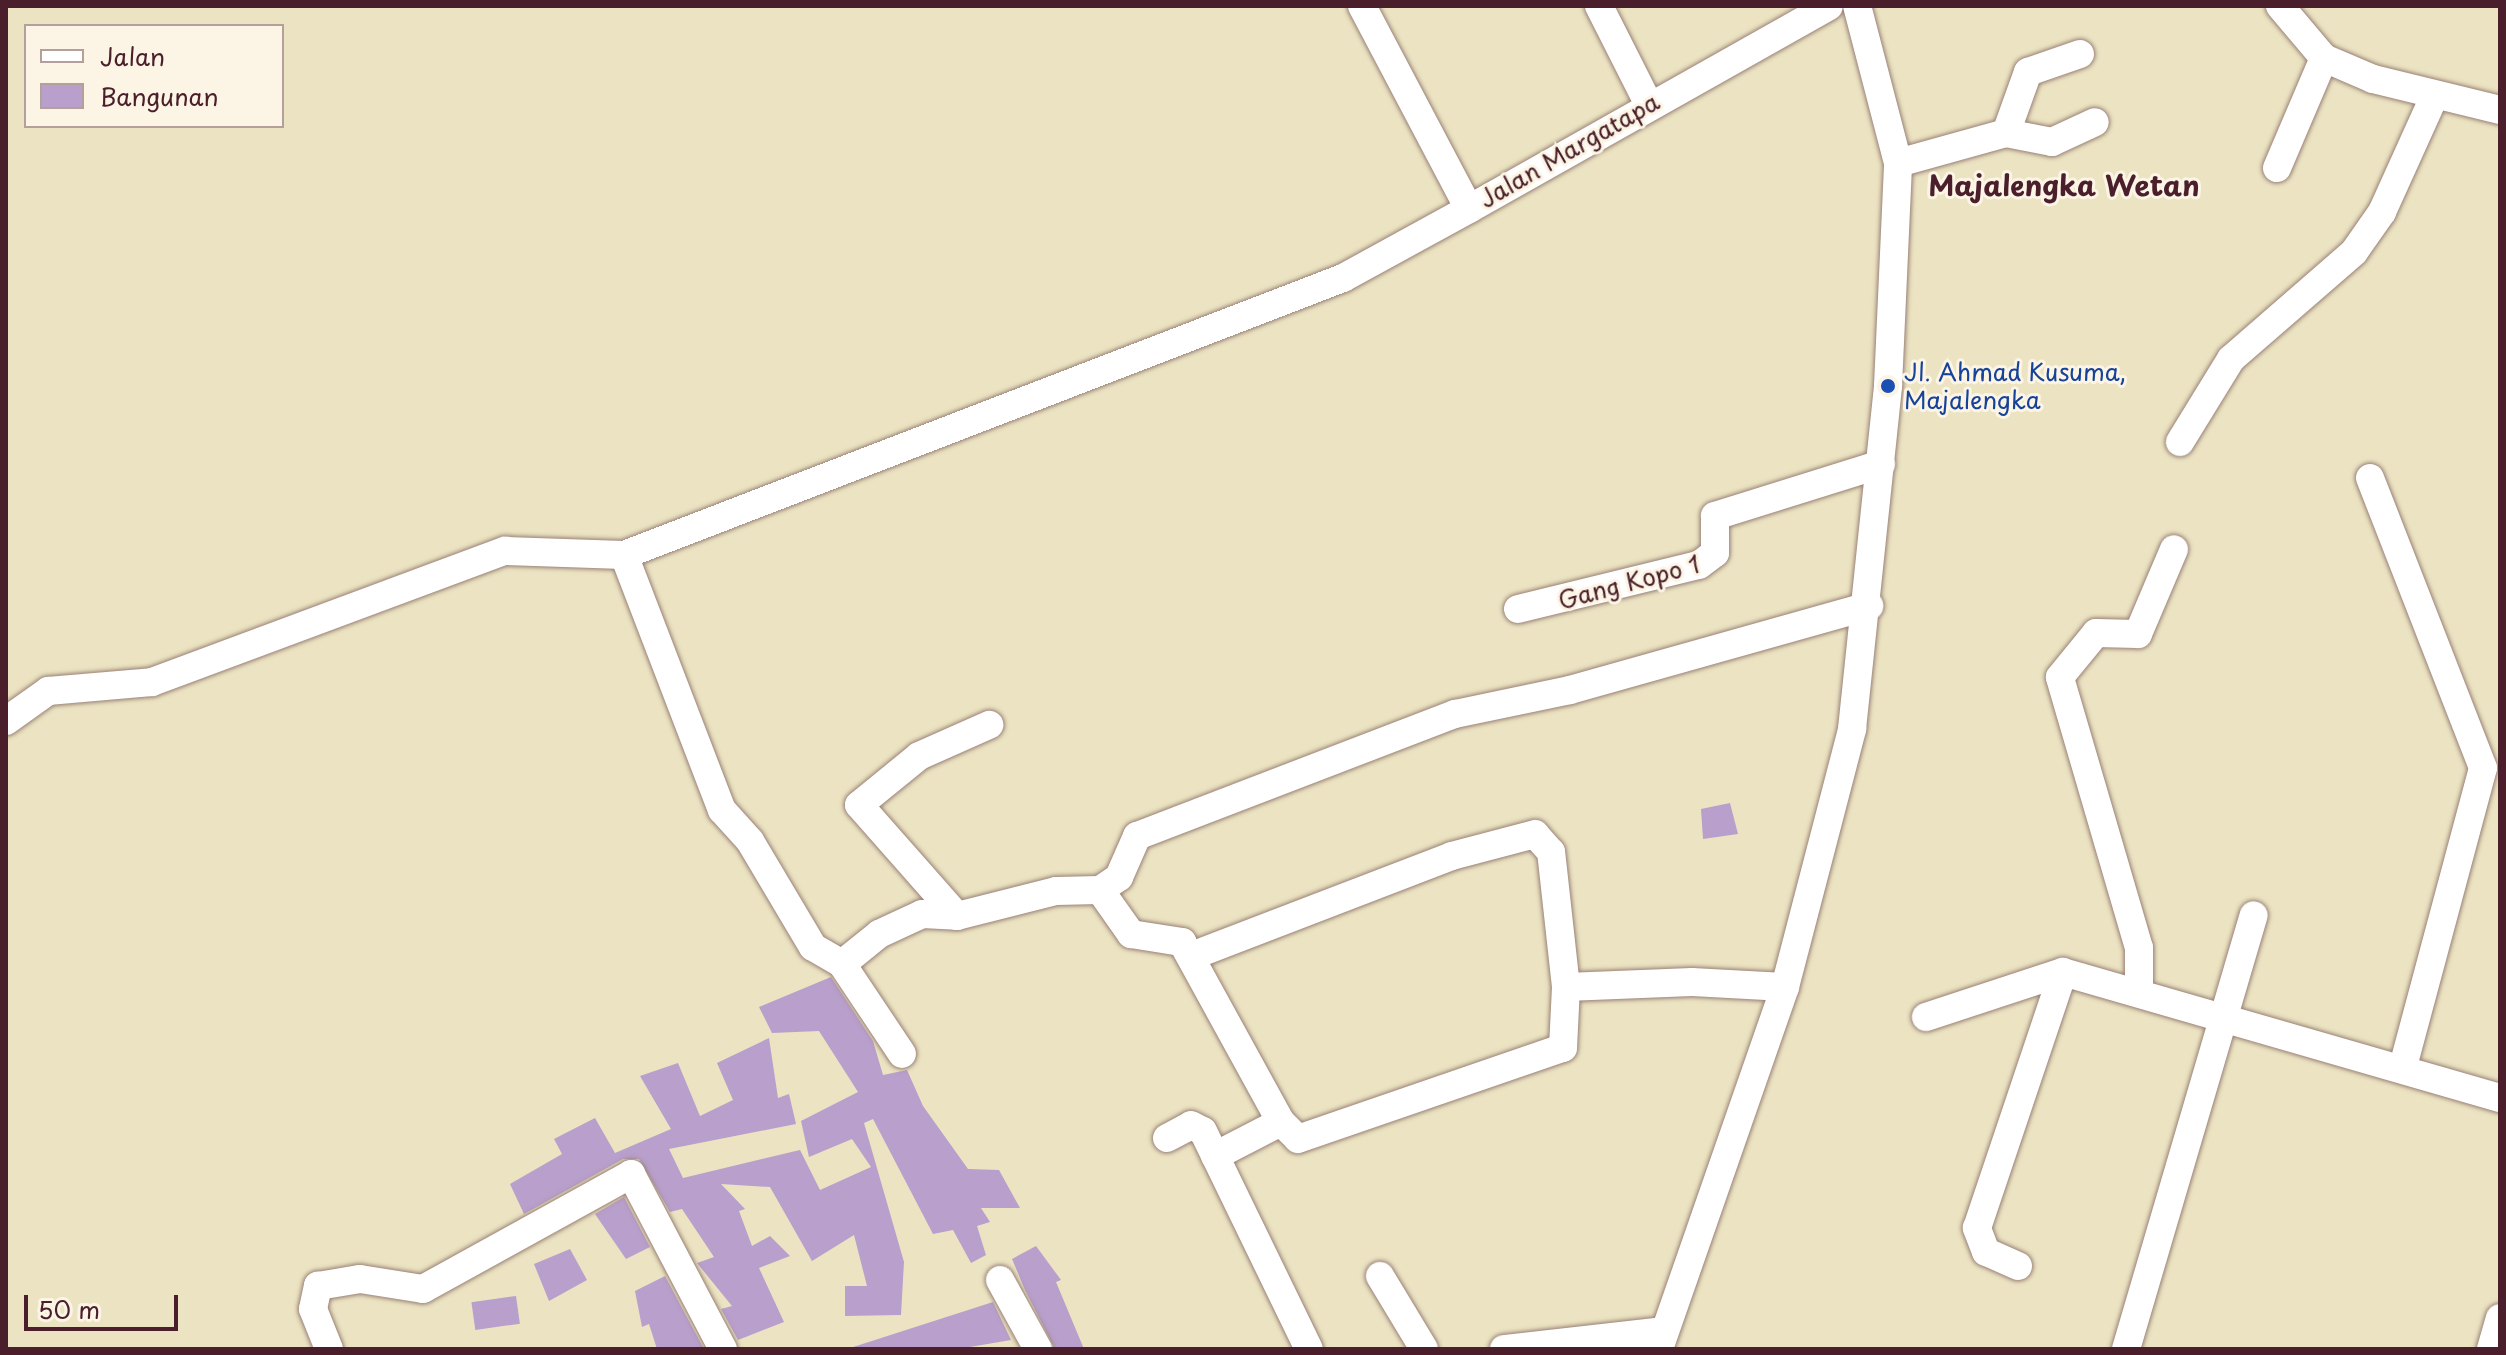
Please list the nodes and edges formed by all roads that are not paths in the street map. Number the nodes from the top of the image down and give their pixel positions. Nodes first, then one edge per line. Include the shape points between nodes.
1 (1362, 6) edge
2 (1599, 6) edge
3 (1829, 6) edge
4 (1857, 6) edge
5 (2280, 6) edge
6 (2080, 54) dead end
7 (2324, 58) junction
8 (2434, 97) junction
9 (1648, 103) junction
10 (2500, 110) edge
11 (2095, 122) dead end
12 (2006, 133) junction
13 (1898, 163) junction
14 (2277, 168) dead end
15 (1469, 209) junction
16 (2180, 442) dead end
17 (1881, 464) junction
18 (2370, 478) dead end
19 (2174, 549) dead end
20 (624, 555) junction
21 (1869, 606) junction
22 (1518, 609) dead end
23 (6, 721) edge
24 (989, 725) dead end
25 (1100, 890) junction
26 (2254, 915) dead end
27 (957, 916) junction
28 (1191, 956) junction
29 (842, 964) junction
30 (2063, 972) junction
31 (1566, 987) junction
32 (1785, 987) junction
33 (2139, 988) junction
34 (2225, 1013) junction
35 (1926, 1017) dead end
36 (902, 1054) dead end
37 (2403, 1067) junction
38 (2500, 1098) edge
39 (1281, 1122) junction
40 (1167, 1138) dead end
41 (1215, 1156) junction
42 (2018, 1266) dead end
43 (1380, 1276) dead end
44 (1000, 1280) dead end
45 (2500, 1318) edge
46 (1661, 1340) edge
47 (329, 1349) edge
48 (723, 1349) edge
49 (1038, 1349) edge
50 (1309, 1349) edge
51 (1424, 1349) edge
52 (1504, 1349) edge
53 (2126, 1349) edge
54 (2491, 1349) edge

1 - 15 street, Jalan Margatapa
2 - 9 street
3 - 9 street, Jalan Margatapa
4 - 13 street
5 - 7 street
6 - 12 street via 2028,72
7 - 8 street
7 - 14 street
8 - 10 street
8 - 16 street via 2382,212 2354,252 2231,359
9 - 15 street, Jalan Margatapa
11 - 12 street via 2052,142
12 - 13 street
13 - 17 street
15 - 20 street via 1343,278
17 - 21 street
17 - 22 street, Gang Kopo 1 via 1715,516 1715,553 1699,565
18 - 37 street via 2483,768
19 - 33 street via 2138,634 2096,633 2060,677 2139,948
20 - 23 street via 505,551 152,682 48,691
20 - 29 street via 722,810 750,841 813,947
21 - 25 street via 1570,690 1455,714 1137,836 1119,877
21 - 32 street via 1852,729
24 - 27 street via 919,756 859,805
25 - 27 street via 1056,891
25 - 28 street via 1131,934 1173,938
26 - 34 street
27 - 29 street via 922,914 879,934
28 - 31 street via 1452,856 1535,834 1551,852
28 - 39 street
29 - 36 street
30 - 33 street
30 - 35 street
30 - 42 street via 1977,1228 1986,1252
31 - 32 street via 1692,982
31 - 39 street via 1558,1056 1304,1138
32 - 46 street
33 - 34 street
34 - 37 street
34 - 53 street
37 - 38 street
39 - 41 street
40 - 41 street via 1197,1126
41 - 50 street
43 - 51 street
44 - 49 street
45 - 54 street
46 - 52 street
47 - 48 street via 313,1309 318,1286 360,1279 423,1289 624,1174 637,1176

